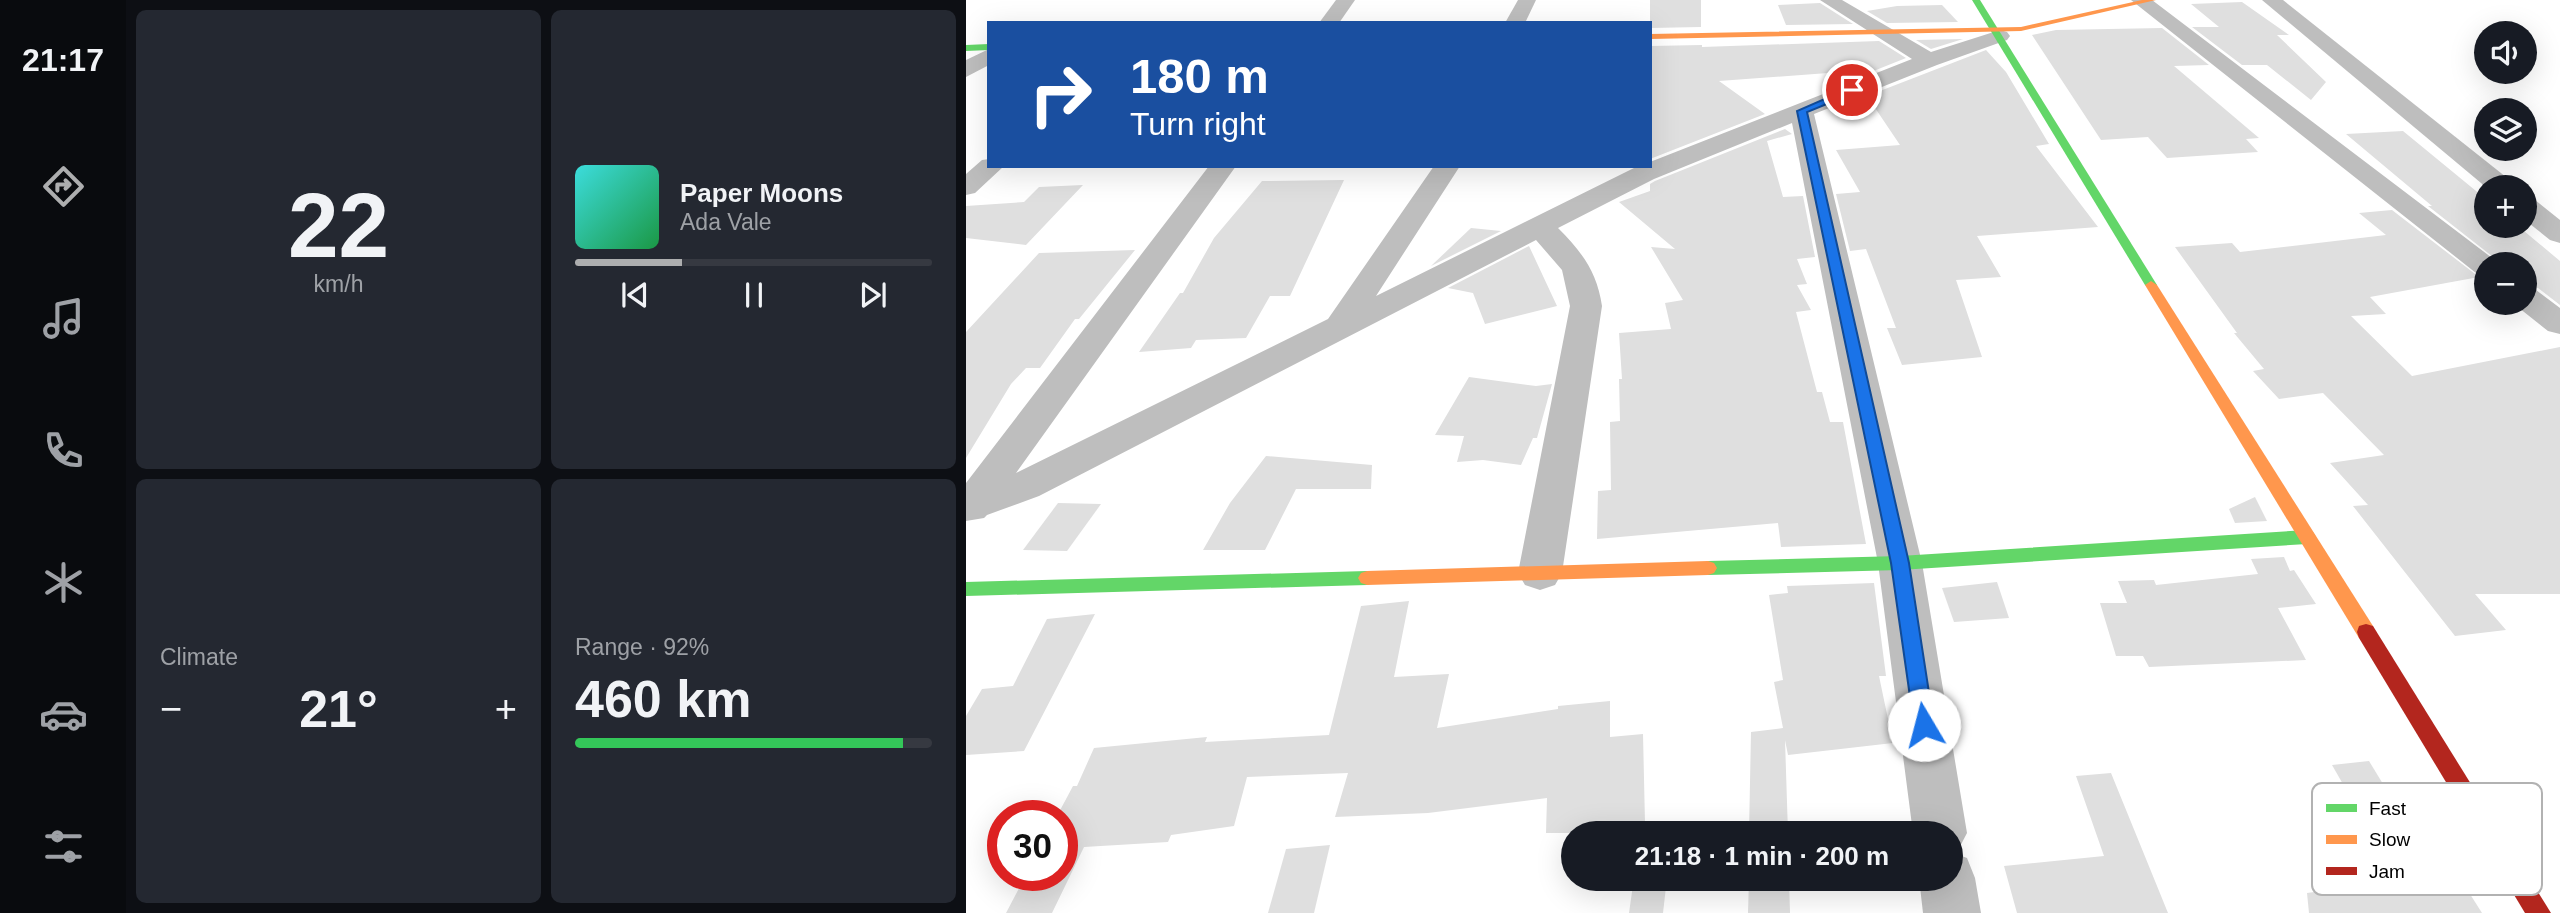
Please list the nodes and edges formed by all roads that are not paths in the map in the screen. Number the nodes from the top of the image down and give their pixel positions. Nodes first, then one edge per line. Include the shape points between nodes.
1 (1346, 0) edge
2 (1527, 0) edge
3 (1829, 0) edge
4 (1976, 0) edge
5 (2271, 0) edge
6 (2145, 1) edge
7 (1330, 21) edge
8 (1516, 21) edge
9 (1886, 33) junction
10 (1998, 33) junction
11 (1652, 37) edge
12 (987, 47) edge
13 (966, 48) edge
14 (987, 56) edge
15 (1929, 60) junction
16 (966, 70) edge
17 (1801, 111) junction
18 (989, 168) edge
19 (1222, 168) edge
20 (1446, 168) edge
21 (2487, 175) edge
22 (966, 187) edge
23 (2537, 216) edge
24 (1541, 228) junction
25 (2560, 234) edge
26 (2474, 257) edge
27 (2537, 306) edge
28 (2560, 324) edge
29 (1340, 325) junction
30 (969, 508) edge
31 (2307, 537) junction
32 (1900, 563) junction
33 (1540, 573) junction
34 (966, 589) edge
35 (2459, 783) edge
36 (1938, 821) edge
37 (1949, 891) edge
38 (2528, 895) edge
39 (1952, 913) edge
40 (2539, 913) edge

1 - 7 street
2 - 8 street
3 - 9 street
4 - 10 street
5 - 21 street
6 - 10 street
6 - 26 street
9 - 10 street
9 - 11 street
9 - 15 street
10 - 15 street
10 - 31 street
12 - 13 street
14 - 16 street
15 - 17 street
17 - 24 street via 1646,173
17 - 32 street
18 - 22 street
19 - 30 street
20 - 29 street
23 - 25 street
24 - 29 street
24 - 33 street via 1573,259 1584,278 1586,306
27 - 28 street
29 - 30 street via 1025,486
31 - 32 street
31 - 35 street
32 - 33 street
32 - 36 street
33 - 34 street
37 - 39 street
38 - 40 street

